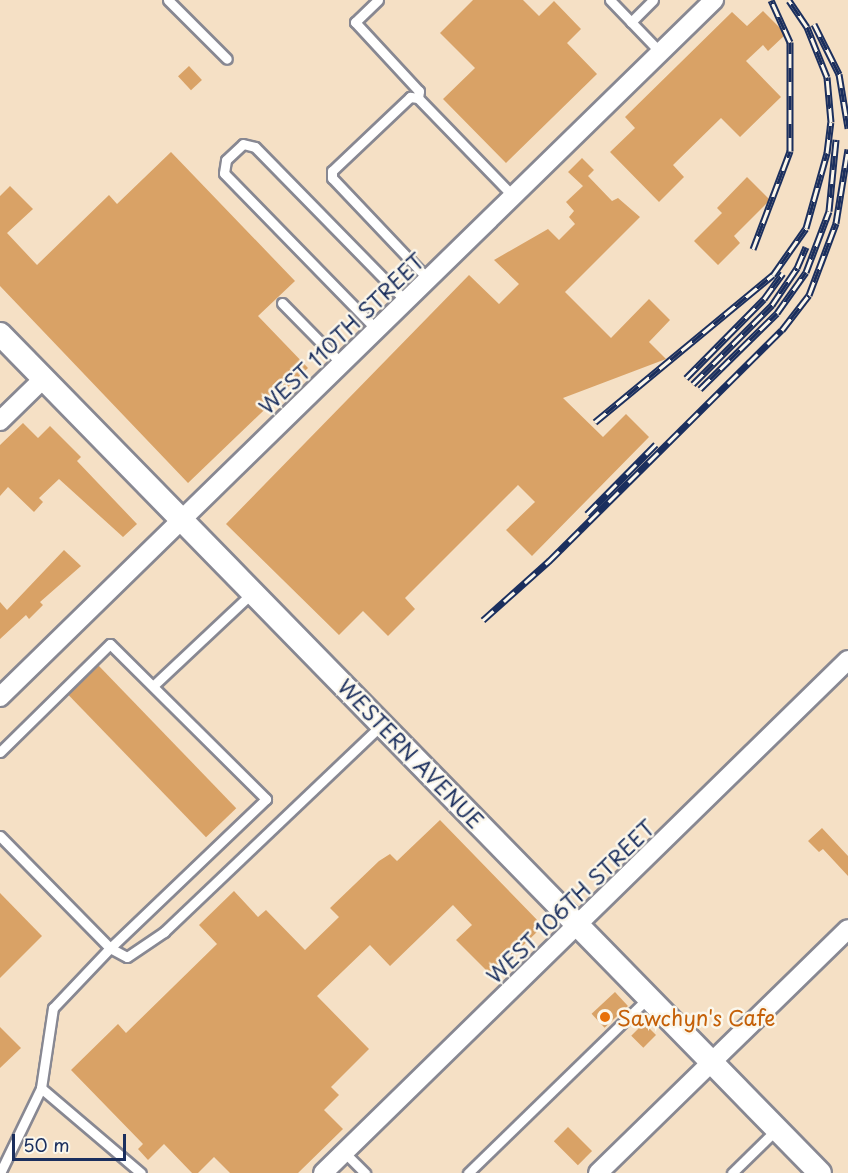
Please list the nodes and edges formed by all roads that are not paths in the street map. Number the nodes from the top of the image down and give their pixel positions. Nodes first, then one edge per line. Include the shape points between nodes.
1 (168, 0) edge
2 (378, 0) edge
3 (610, 0) edge
4 (653, 0) edge
5 (714, 0) edge
6 (631, 22) junction
7 (660, 52) junction
8 (227, 59) dead end
9 (418, 98) junction
10 (513, 196) junction
11 (428, 279) junction
12 (406, 301) junction
13 (282, 303) dead end
14 (376, 330) junction
15 (0, 334) edge
16 (342, 364) junction
17 (43, 379) junction
18 (0, 421) edge
19 (183, 519) junction
20 (254, 591) junction
21 (848, 660) edge
22 (153, 686) junction
23 (0, 697) edge
24 (382, 724) junction
25 (0, 752) edge
26 (0, 836) edge
27 (578, 926) junction
28 (848, 929) edge
29 (110, 948) junction
30 (649, 997) junction
31 (713, 1061) junction
32 (41, 1088) junction
33 (777, 1128) junction
34 (344, 1152) junction
35 (0, 1173) edge
36 (141, 1173) edge
37 (324, 1173) edge
38 (365, 1173) edge
39 (468, 1173) edge
40 (598, 1173) edge
41 (732, 1173) edge
42 (820, 1173) edge

1 - 8 lane
2 - 9 lane via 356,22 419,91
3 - 6 lane
4 - 6 lane
5 - 7 street, WEST 110TH STREET
6 - 7 lane
7 - 10 street, WEST 110TH STREET
9 - 10 lane
9 - 11 lane via 410,97 332,171 332,178
10 - 11 street, WEST 110TH STREET
11 - 12 street, WEST 110TH STREET
12 - 14 street, WEST 110TH STREET
12 - 14 lane via 255,147 243,144 234,152 226,160 224,173
13 - 16 lane
14 - 16 street, WEST 110TH STREET
15 - 17 street, WESTERN AVENUE
16 - 19 street, WEST 110TH STREET
17 - 18 street
17 - 19 street, WESTERN AVENUE
19 - 20 street, WESTERN AVENUE
19 - 23 street, WEST 110TH STREET
20 - 22 lane
20 - 24 street, WESTERN AVENUE
21 - 27 street, WEST 106TH STREET
22 - 25 lane via 110,644
22 - 29 lane via 266,799
24 - 27 street, WESTERN AVENUE
24 - 29 lane via 164,932 127,957
26 - 29 lane
27 - 30 street, WESTERN AVENUE
27 - 34 street, WEST 106TH STREET
28 - 31 street
29 - 32 lane via 53,1008
30 - 31 street, WESTERN AVENUE
30 - 39 lane
31 - 33 street, WESTERN AVENUE
31 - 40 street
32 - 35 lane
32 - 36 lane
33 - 41 lane
33 - 42 street, WESTERN AVENUE
34 - 37 street, WEST 106TH STREET
34 - 38 lane

